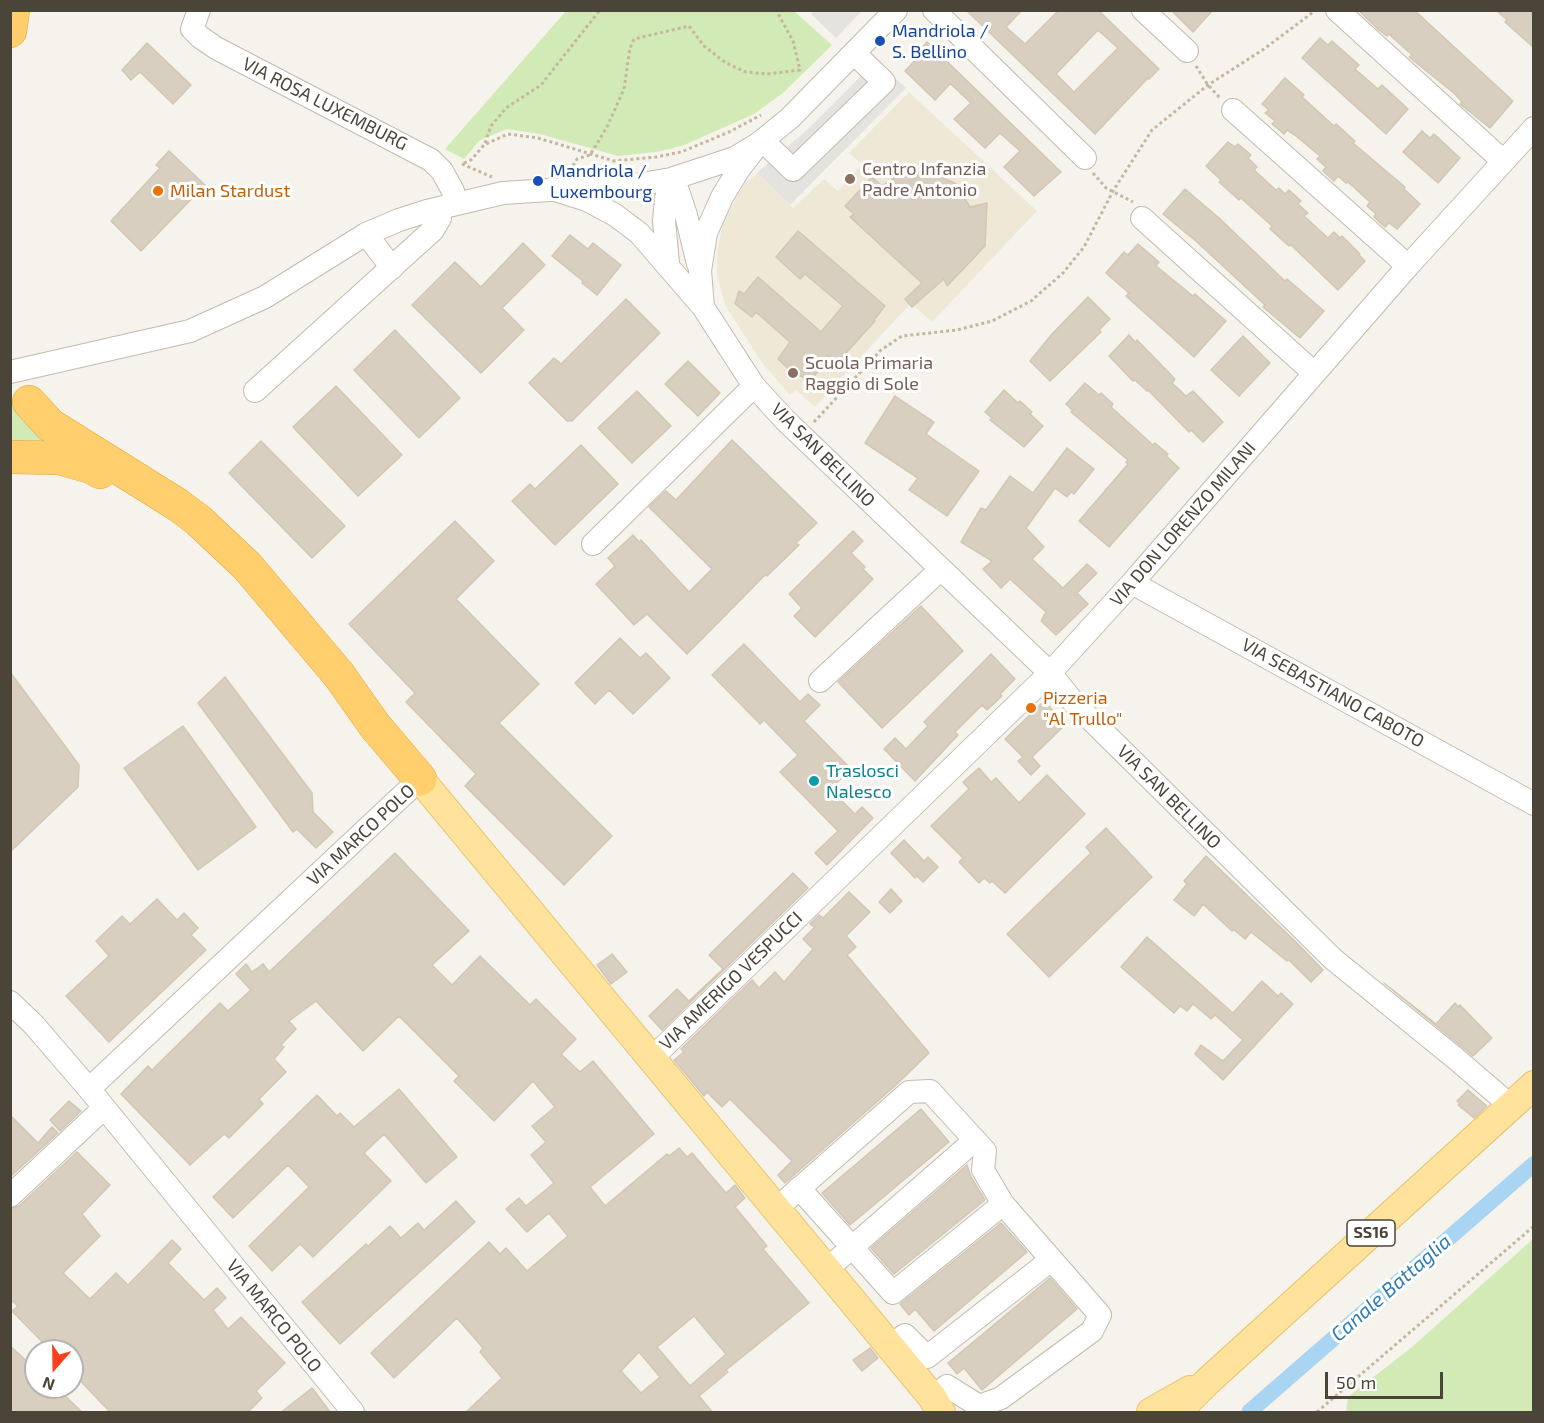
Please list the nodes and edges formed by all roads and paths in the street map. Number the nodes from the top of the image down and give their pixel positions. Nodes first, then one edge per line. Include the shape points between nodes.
1 (13, 10) edge
2 (199, 10) edge
3 (600, 10) edge
4 (776, 10) edge
5 (897, 10) edge
6 (934, 10) edge
7 (1143, 10) edge
8 (1316, 10) edge
9 (1337, 10) edge
10 (10, 31) edge
11 (1187, 51) joint
12 (855, 54) junction
13 (1208, 85) junction
14 (1233, 110) joint
15 (765, 112) dead end
16 (1533, 128) edge
17 (760, 143) junction
18 (484, 145) junction
19 (590, 155) junction
20 (1085, 158) joint
21 (1503, 161) junction
22 (462, 164) junction
23 (456, 166) dead end
24 (495, 178) dead end
25 (671, 179) junction
26 (561, 181) junction
27 (1113, 191) junction
28 (447, 206) junction
29 (1142, 218) joint
30 (366, 234) junction
31 (668, 263) junction
32 (1408, 266) junction
33 (392, 268) junction
34 (700, 271) junction
35 (703, 307) junction
36 (10, 372) edge
37 (1314, 373) junction
38 (754, 386) junction
39 (255, 391) dead end
40 (29, 402) dead end
41 (814, 422) dead end
42 (10, 457) edge
43 (593, 544) dead end
44 (940, 570) junction
45 (1132, 583) junction
46 (1050, 674) junction
47 (820, 681) dead end
48 (375, 726) junction
49 (420, 779) junction
50 (1533, 804) edge
51 (10, 1002) edge
52 (651, 1059) junction
53 (1533, 1085) edge
54 (89, 1089) junction
55 (1511, 1106) junction
56 (104, 1108) junction
57 (975, 1140) junction
58 (799, 1188) junction
59 (10, 1196) edge
60 (1003, 1204) junction
61 (776, 1209) junction
62 (1533, 1226) edge
63 (852, 1247) junction
64 (1051, 1260) junction
65 (826, 1270) junction
66 (890, 1346) junction
67 (1208, 1381) junction
68 (937, 1405) edge
69 (353, 1413) edge
70 (956, 1413) edge
71 (1151, 1413) edge
72 (1177, 1413) edge
73 (1317, 1413) edge

1 - 10 highway
2 - 28 street, VIA ROSA LUXEMBURG via 192,29 216,48 431,159 453,191
3 - 18 path via 541,85 506,108 491,126
4 - 19 path via 794,42 800,70 746,72 704,46 688,26 634,39 624,89
5 - 12 street, VIA SAN BELLINO
6 - 20 street
7 - 11 street
8 - 13 path
9 - 21 street
11 - 13 path
12 - 17 street, VIA SAN BELLINO
12 - 17 street via 884,82 793,170
13 - 14 path
13 - 27 path via 1152,130
14 - 32 street
15 - 19 path via 681,152 614,161
16 - 21 street, VIA DON LORENZO MILANI
17 - 25 street, VIA SAN BELLINO via 728,161
17 - 34 street, VIA SAN BELLINO via 712,215
18 - 19 path via 508,135 521,135
18 - 22 path
19 - 26 path via 578,159
20 - 27 path via 1106,188
21 - 32 street, VIA DON LORENZO MILANI
22 - 23 path
22 - 24 path
25 - 26 street, VIA SAN BELLINO via 642,184
25 - 31 street via 664,221
25 - 34 street, VIA SAN BELLINO via 686,215
26 - 28 street
26 - 31 street, VIA SAN BELLINO via 639,233
27 - 29 path via 1140,206
27 - 41 path via 1084,247 1063,273 1031,301 992,321 957,330 902,336 881,350
28 - 30 street
28 - 33 street via 433,230
29 - 37 street
30 - 33 street
30 - 36 street via 265,297 190,331
31 - 35 street, VIA SAN BELLINO
32 - 37 street, VIA DON LORENZO MILANI
33 - 39 street
34 - 35 street, VIA SAN BELLINO
35 - 38 street, VIA SAN BELLINO
37 - 45 street, VIA DON LORENZO MILANI
38 - 43 street
38 - 44 street, VIA SAN BELLINO
40 - 48 highway via 50,425 178,505 239,558 339,675
42 - 48 highway via 59,458 91,467 172,516 237,572 332,684
44 - 46 street, VIA SAN BELLINO
44 - 47 street
45 - 46 street, VIA DON LORENZO MILANI
45 - 50 street, VIA SEBASTIANO CABOTO
46 - 52 street, VIA AMERIGO VESPUCCI
46 - 55 street, VIA SAN BELLINO via 1075,704 1333,959
48 - 49 highway
49 - 52 main road, VIA MARCO POLO
49 - 54 street, VIA MARCO POLO
51 - 54 street, VIA MARCO POLO
52 - 61 main road, VIA AMERIGO VESPUCCI
53 - 55 main road, SS16
54 - 56 street, VIA MARCO POLO
55 - 67 main road, SS16
56 - 59 street
56 - 69 street, VIA MARCO POLO
57 - 58 street via 930,1091 909,1092
57 - 60 street via 986,1151 983,1170
57 - 63 street
58 - 61 street
58 - 63 street
60 - 63 street via 893,1293
60 - 64 street
61 - 65 main road, VIA AMERIGO VESPUCCI
62 - 73 path
63 - 65 street
64 - 66 street via 927,1357 905,1335
64 - 68 street via 1100,1316 1092,1331 1001,1398 979,1406 947,1386
65 - 66 main road, VIA AMERIGO VESPUCCI
66 - 68 main road, VIA AMERIGO VESPUCCI
67 - 71 main road, SS16
67 - 72 main road, SS16
68 - 70 main road, VIA AMERIGO VESPUCCI

